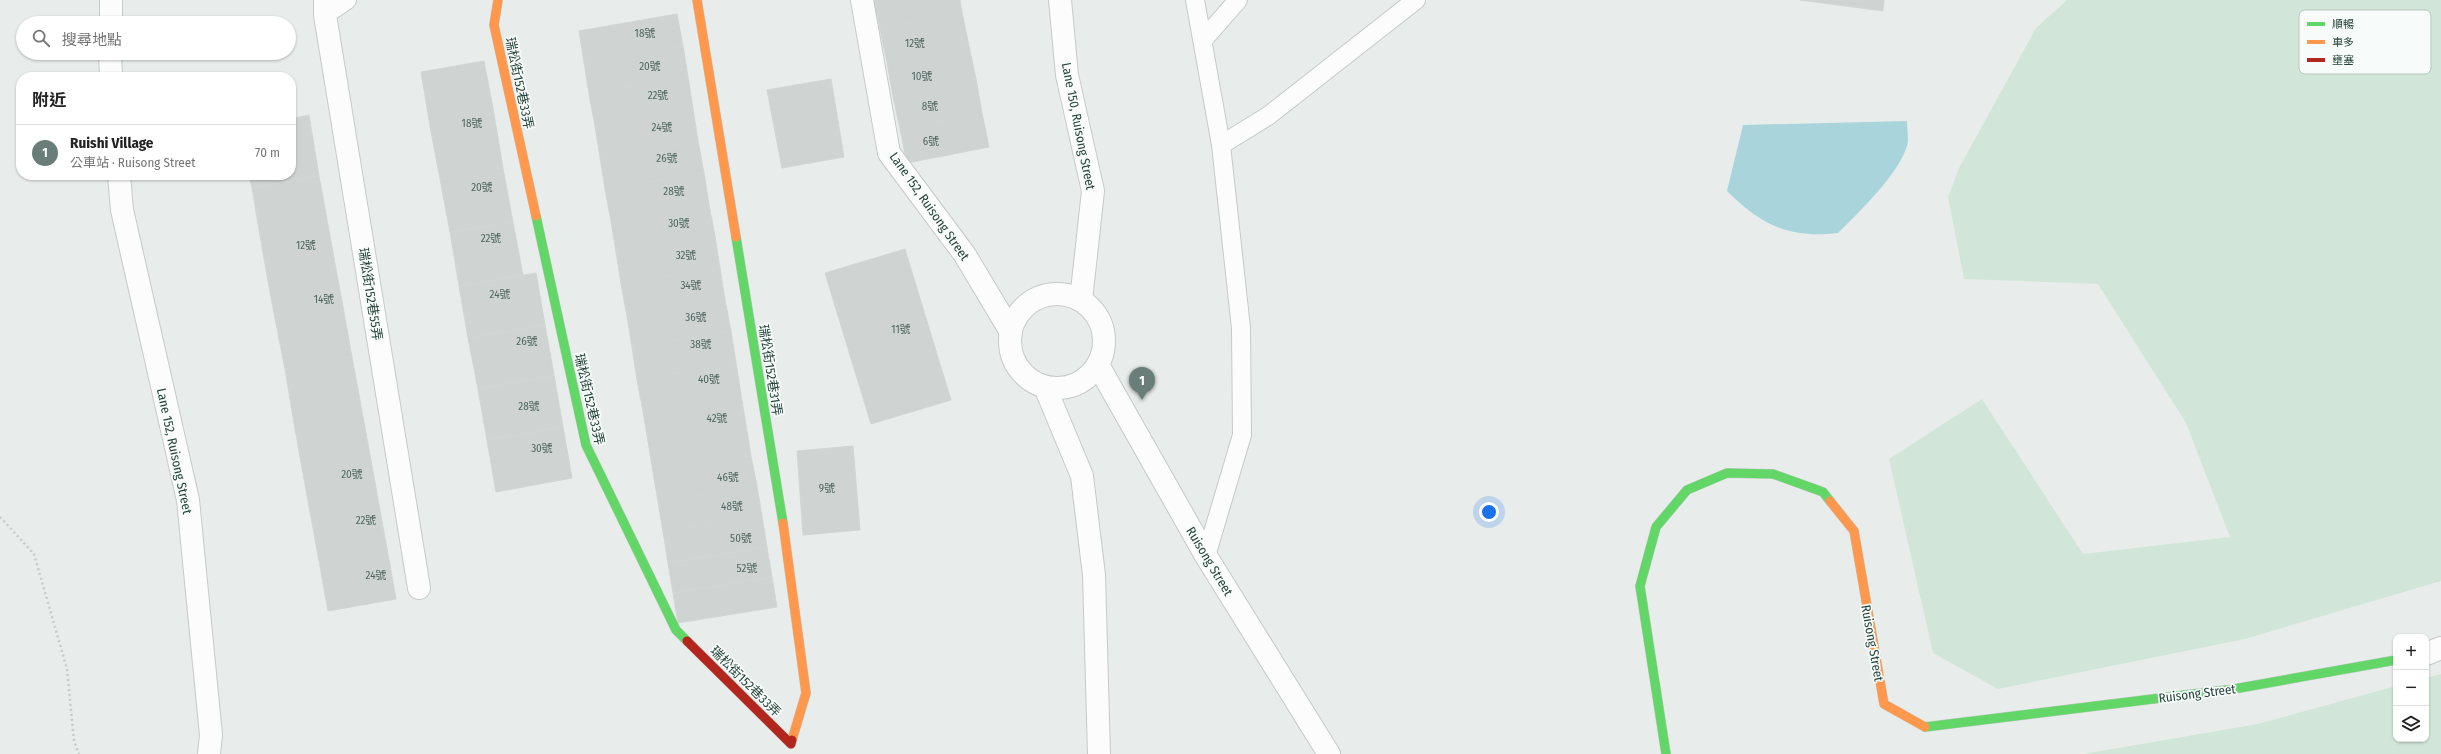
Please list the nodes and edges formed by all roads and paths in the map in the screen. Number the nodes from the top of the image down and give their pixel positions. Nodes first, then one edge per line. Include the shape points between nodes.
1 (111, 0) edge
2 (347, 0) edge
3 (498, 0) edge
4 (697, 0) edge
5 (862, 0) edge
6 (1060, 0) edge
7 (1195, 0) edge
8 (1238, 0) edge
9 (1416, 0) edge
10 (325, 8) edge
11 (111, 16) edge
12 (1203, 40) junction
13 (110, 60) edge
14 (111, 72) edge
15 (1221, 145) junction
16 (120, 180) edge
17 (1081, 300) junction
18 (1011, 332) junction
19 (1098, 365) junction
20 (1045, 387) junction
21 (0, 517) edge
22 (1206, 556) junction
23 (419, 588) dead end
24 (2441, 648) edge
25 (2429, 653) edge
26 (2393, 661) edge
27 (791, 744) joint
28 (79, 754) edge
29 (209, 754) edge
30 (1099, 754) edge
31 (1329, 754) edge
32 (1666, 754) edge

1 - 11 street
2 - 10 lane
3 - 27 street, 瑞松街152巷33弄 via 494,25 586,445 676,630
4 - 27 street, 瑞松街152巷31弄 via 789,561 806,693
5 - 18 street, Lane 152, Ruisong Street via 889,153 965,255
6 - 17 street, Lane 150, Ruisong Street via 1067,75 1093,191
7 - 12 lane
8 - 12 lane
9 - 15 lane via 1268,116
10 - 23 street, 瑞松街152巷55弄
12 - 15 lane
13 - 14 street
15 - 22 lane via 1241,328 1242,434
16 - 29 street, Lane 152, Ruisong Street via 122,210 188,500 211,735
17 - 18 street via 1059,294 1038,298 1025,306 1016,317
17 - 19 street via 1092,309 1100,322 1104,336 1103,351
18 - 20 street via 1010,346 1021,371 1032,381
19 - 20 street via 1089,377 1075,385
19 - 22 street, Ruisong Street
20 - 30 street via 1082,476 1094,576
21 - 28 path via 34,554 67,669 74,741
22 - 31 street, Ruisong Street
24 - 25 street
26 - 32 street, Ruisong Street via 2234,688 1923,727 1884,704 1854,531 1823,492 1773,474 1727,473 1687,490 1656,527 1640,586

